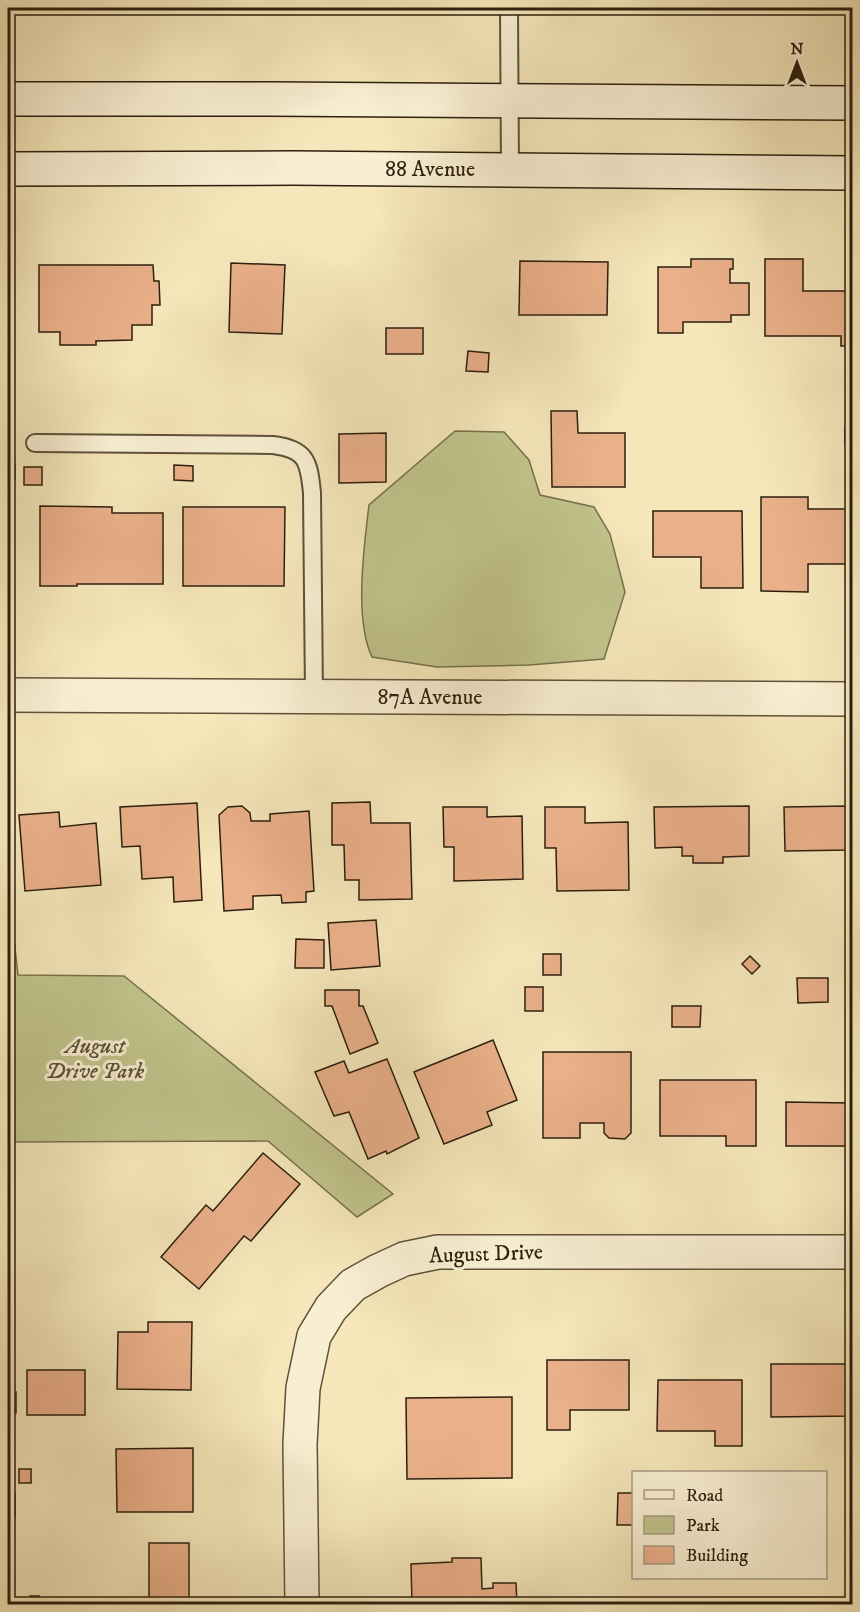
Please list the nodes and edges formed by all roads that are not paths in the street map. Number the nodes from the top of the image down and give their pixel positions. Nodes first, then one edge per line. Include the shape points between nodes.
1 (509, 8) edge
2 (8, 99) edge
3 (508, 100) junction
4 (852, 103) edge
5 (8, 169) edge
6 (510, 170) junction
7 (852, 173) edge
8 (36, 443) dead end
9 (8, 696) edge
10 (314, 696) junction
11 (852, 699) edge
12 (852, 1252) edge
13 (302, 1605) edge

1 - 3 lane
2 - 3 main road
3 - 4 main road
3 - 6 lane
5 - 6 main road, 88 Avenue
6 - 7 main road, 88 Avenue
8 - 10 lane via 273,445 300,452 308,463 312,493
9 - 10 main road, 87A Avenue
10 - 11 main road, 87A Avenue
12 - 13 main road, August Drive via 438,1252 404,1259 353,1286 331,1308 314,1336 303,1388

